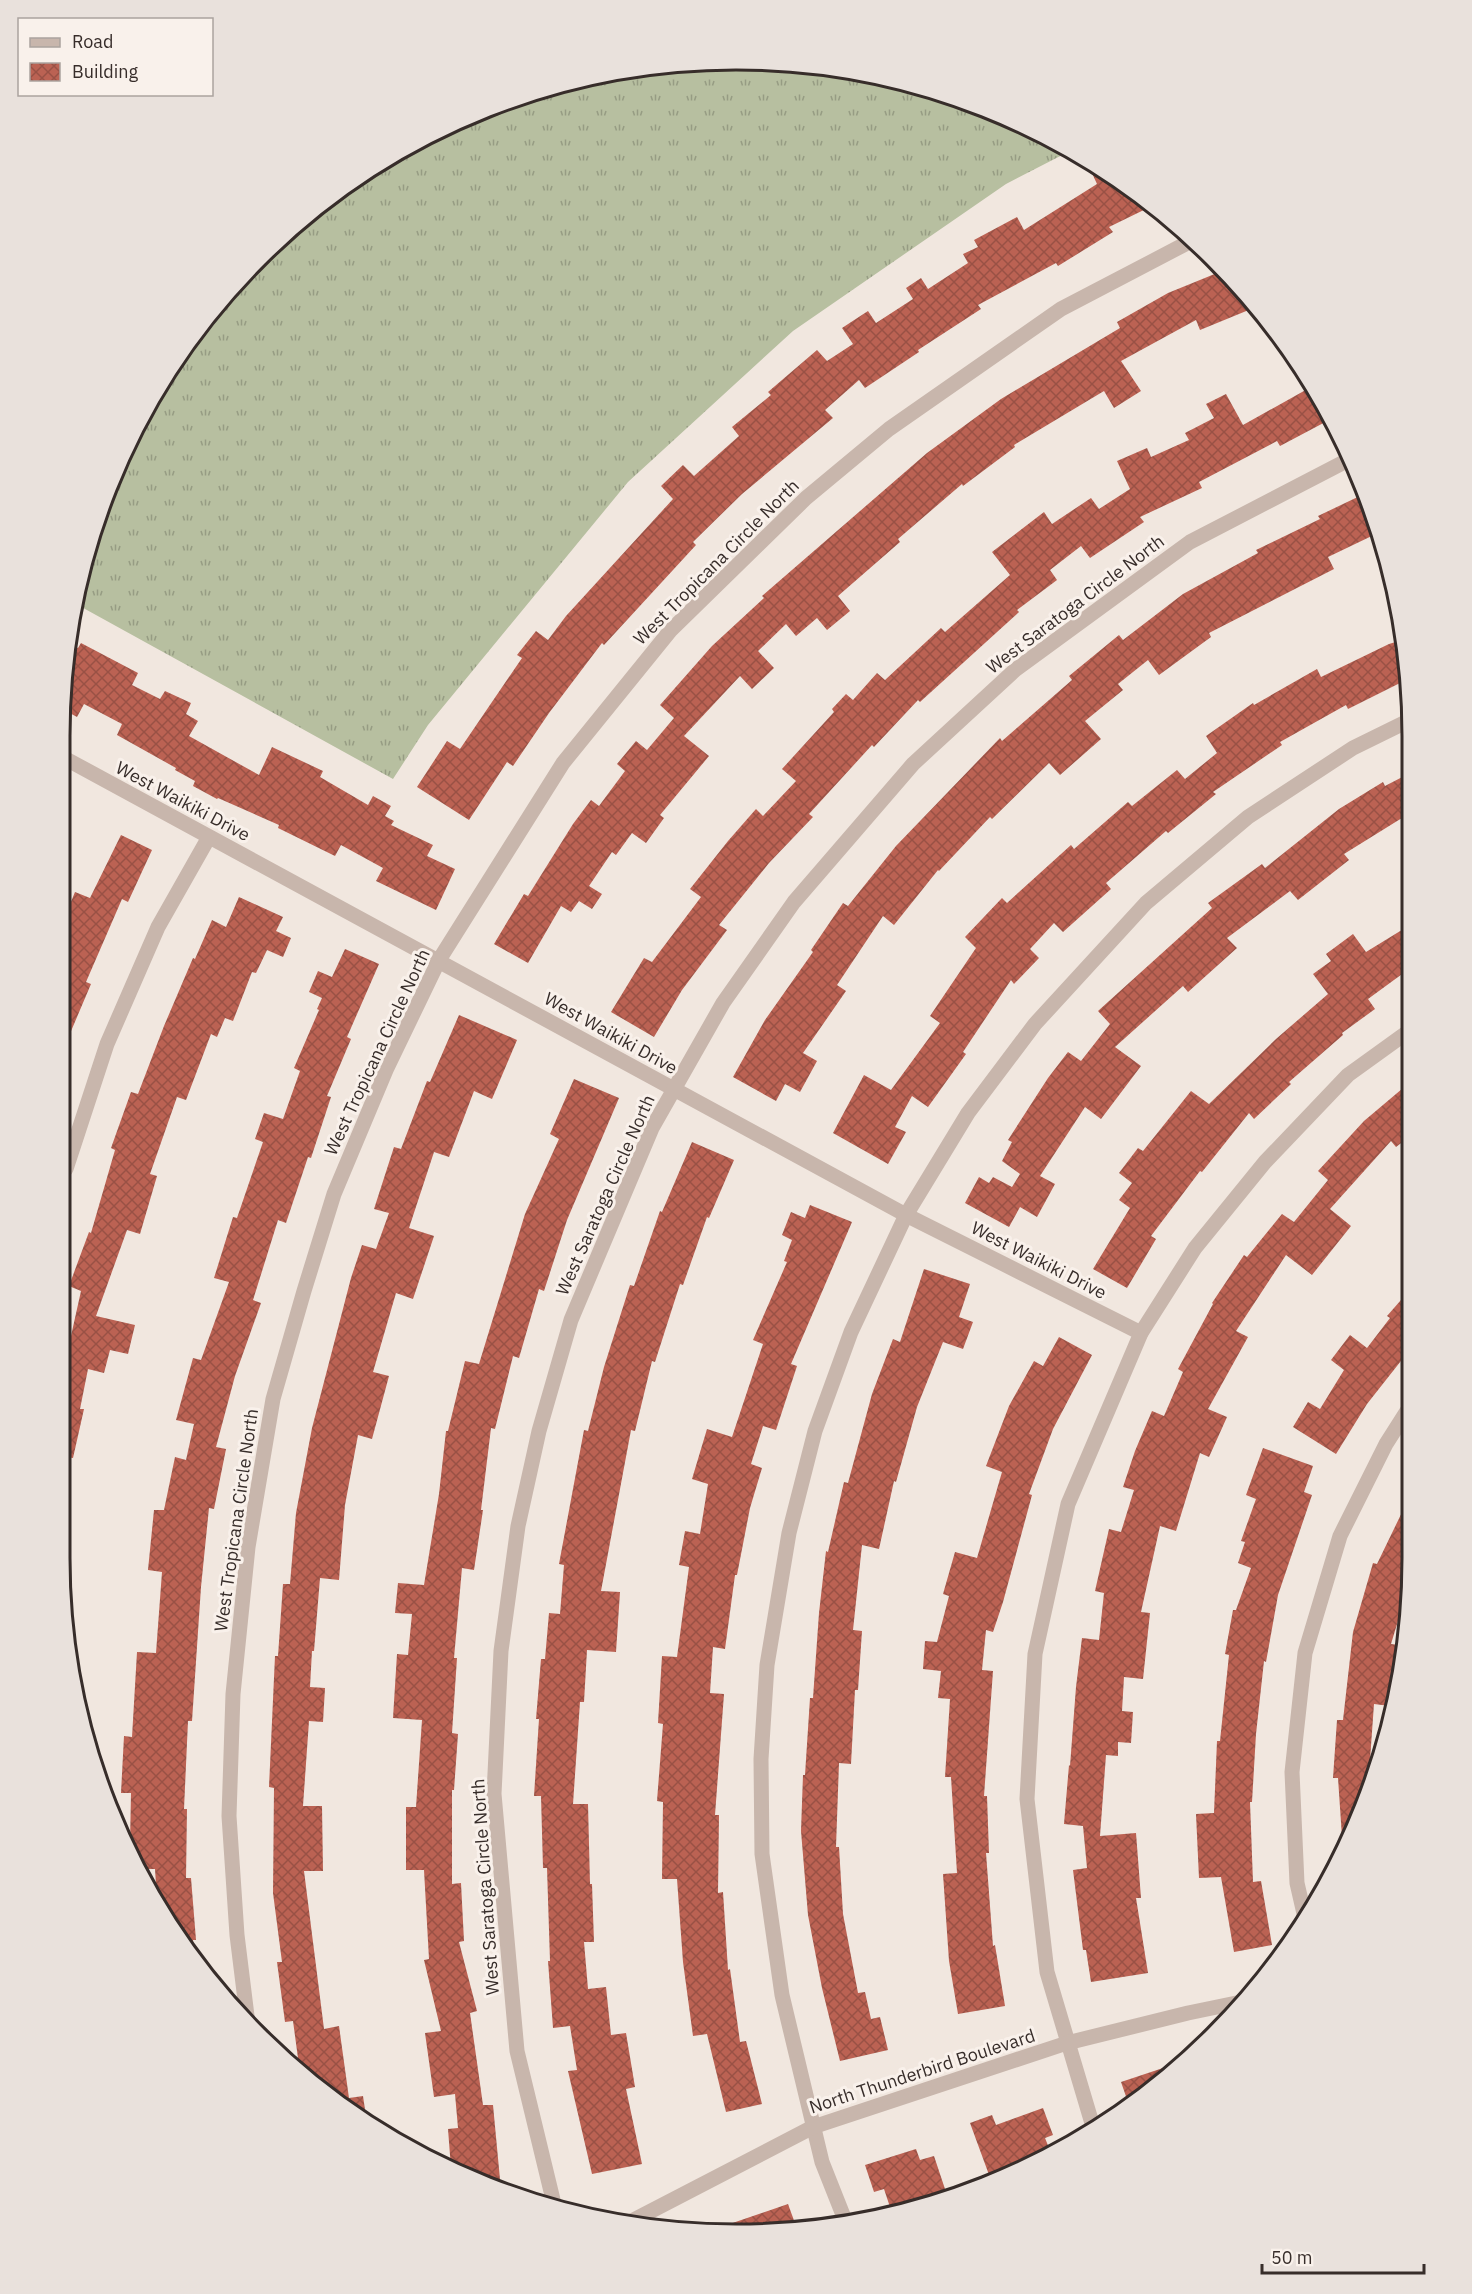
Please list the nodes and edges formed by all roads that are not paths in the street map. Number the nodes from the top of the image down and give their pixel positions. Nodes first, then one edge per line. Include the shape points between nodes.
1 (1184, 245) edge
2 (1343, 463) edge
3 (1401, 724) edge
4 (70, 761) edge
5 (209, 837) junction
6 (439, 960) junction
7 (1402, 1036) edge
8 (674, 1090) junction
9 (70, 1157) edge
10 (906, 1215) junction
11 (1141, 1333) junction
12 (1402, 1419) edge
13 (1302, 1906) edge
14 (1229, 2004) edge
15 (246, 2008) edge
16 (1067, 2043) junction
17 (1091, 2120) edge
18 (813, 2127) junction
19 (552, 2197) edge
20 (843, 2215) edge
21 (640, 2217) edge

1 - 6 street, West Tropicana Circle North via 1061,309 889,429 806,498 670,631 563,764
2 - 8 street, West Saratoga Circle North via 1190,543 1015,669 913,764 794,902 723,1003
3 - 10 street via 1353,748 1248,817 1146,903 1035,1024 968,1113
4 - 5 street, West Waikiki Drive
5 - 6 street, West Waikiki Drive
5 - 9 street via 158,927 107,1044
6 - 8 street, West Waikiki Drive
6 - 15 street, West Tropicana Circle North via 386,1070 334,1194 273,1399 248,1547 233,1694 229,1816
7 - 11 street via 1348,1075 1265,1162 1195,1248
8 - 10 street, West Waikiki Drive
8 - 19 street, West Saratoga Circle North via 652,1128 572,1320 539,1431 523,1504 501,1651 494,1794 517,2051
10 - 11 street, West Waikiki Drive
10 - 18 street via 851,1332 815,1431 789,1533 766,1665 761,1759 762,1854 782,1995
11 - 16 street via 1068,1504 1035,1654 1027,1799 1047,1972
12 - 13 street via 1340,1536 1305,1653 1292,1772 1297,1883
14 - 16 street, North Thunderbird Boulevard
16 - 17 street
16 - 18 street, North Thunderbird Boulevard
18 - 20 street
18 - 21 street, North Thunderbird Boulevard

